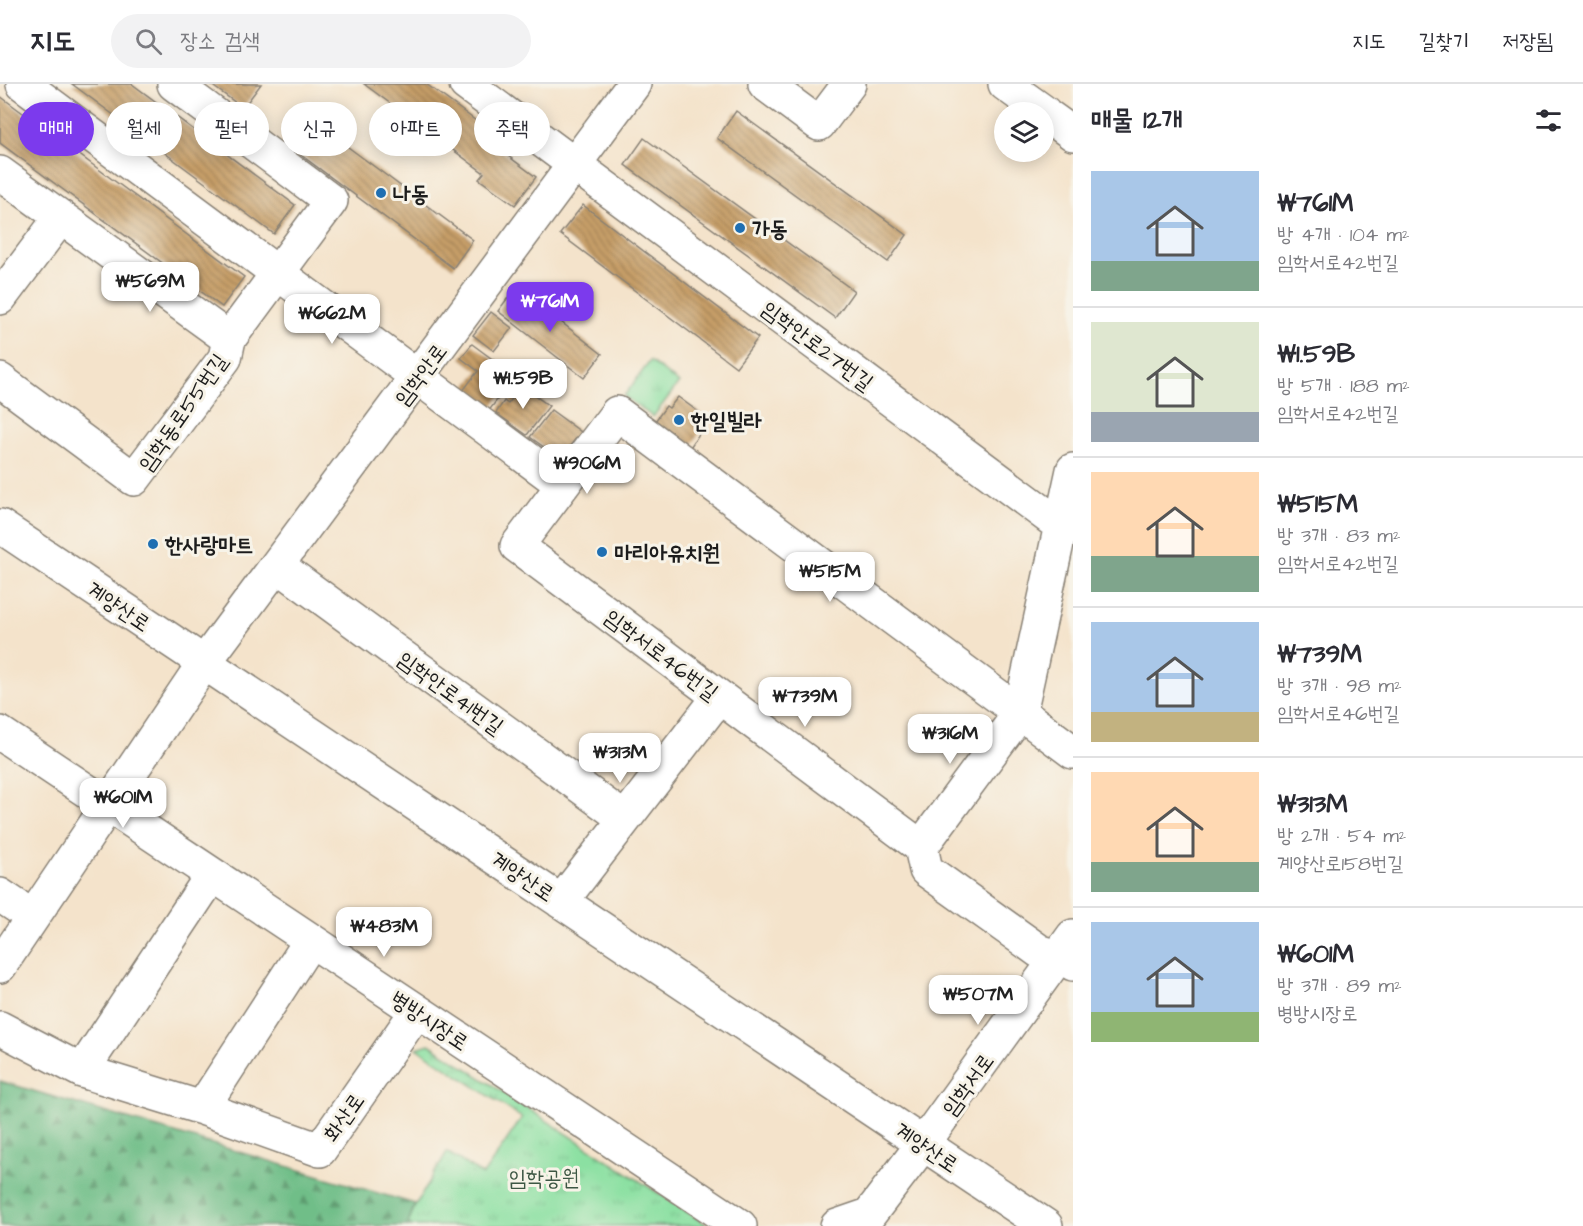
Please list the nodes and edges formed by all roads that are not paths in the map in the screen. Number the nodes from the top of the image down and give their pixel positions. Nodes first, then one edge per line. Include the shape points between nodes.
1 (0, 84) edge
2 (18, 84) edge
3 (23, 84) edge
4 (174, 84) edge
5 (466, 84) edge
6 (634, 84) edge
7 (765, 84) edge
8 (849, 84) edge
9 (1005, 84) edge
10 (1029, 102) edge
11 (1054, 120) edge
12 (1073, 134) edge
13 (575, 164) junction
14 (0, 173) edge
15 (61, 217) junction
16 (277, 272) junction
17 (0, 298) edge
18 (229, 339) junction
19 (418, 376) junction
20 (0, 380) edge
21 (1073, 470) edge
22 (562, 486) junction
23 (0, 526) edge
24 (1061, 526) junction
25 (277, 565) junction
26 (204, 663) junction
27 (720, 697) junction
28 (1020, 713) junction
29 (0, 733) edge
30 (1073, 752) edge
31 (109, 806) junction
32 (626, 819) junction
33 (921, 847) junction
34 (212, 875) junction
35 (0, 895) edge
36 (561, 902) junction
37 (33, 917) junction
38 (311, 940) junction
39 (1068, 953) edge
40 (0, 966) edge
41 (417, 1011) junction
42 (0, 1028) edge
43 (82, 1071) junction
44 (202, 1108) junction
45 (924, 1144) junction
46 (740, 1226) edge
47 (837, 1226) edge
48 (1046, 1226) edge

1 - 2 street via 8,90
3 - 16 street
4 - 16 street via 331,201
5 - 13 street, 임학안로27번길
6 - 13 street, 임학안로
7 - 8 street via 819,123
9 - 10 street
11 - 12 street
13 - 19 street, 임학안로
13 - 24 street, 임학안로27번길
14 - 15 street, 임학동로55번길
15 - 17 street
15 - 18 street, 임학동로55번길
16 - 18 street
16 - 19 street
18 - 20 street, 임학동로55번길 via 225,358 134,479
19 - 22 street
19 - 25 street, 임학안로
21 - 24 street
22 - 27 street, 임학서로46번길 via 517,546
22 - 28 street via 617,413
23 - 26 street, 계양산로
24 - 28 street
25 - 26 street, 임학안로
25 - 32 street, 임학안로41번길
26 - 31 street, 임학안로
26 - 36 street, 계양산로
27 - 32 street
27 - 33 street, 임학서로46번길
28 - 30 street
28 - 33 street
29 - 31 street, 병방시장로
31 - 34 street, 병방시장로
31 - 37 street, 임학안로
32 - 36 street
33 - 39 street via 926,870 1039,951
34 - 38 street, 병방시장로
34 - 43 street
35 - 37 street
36 - 45 street, 계양산로
37 - 40 street, 임학안로
38 - 41 street, 병방시장로
38 - 44 street
39 - 45 street, 임학서로
41 - 44 street, 화산로 via 321,1150
41 - 46 street, 병방시장로
42 - 43 street, 화산로
43 - 44 street, 화산로
45 - 47 street via 869,1215
45 - 48 street, 계양산로

